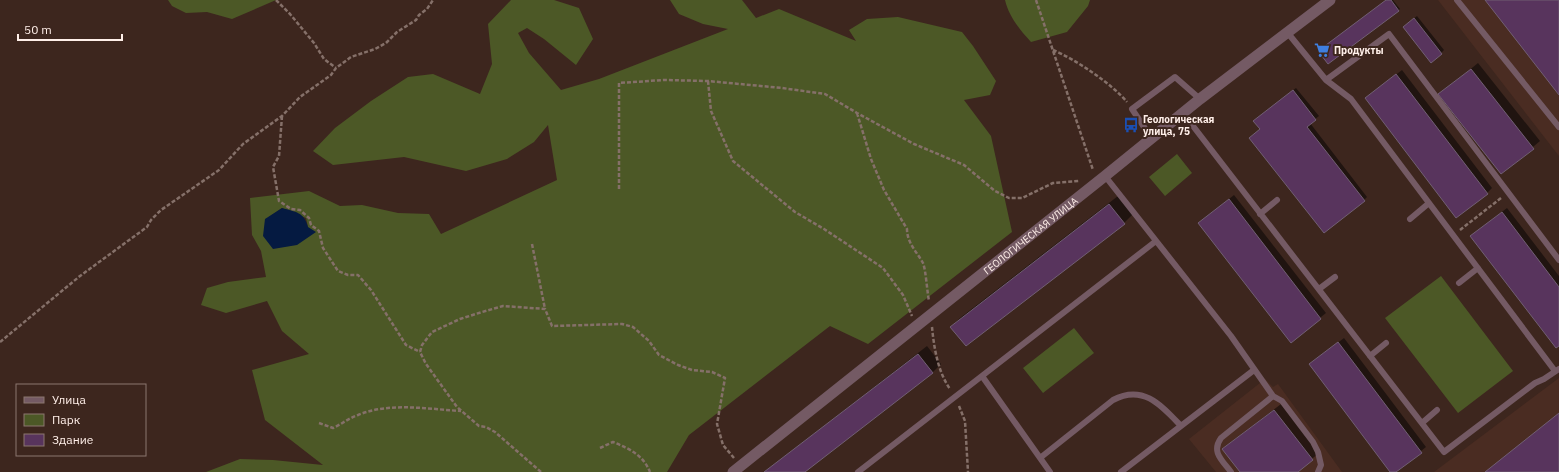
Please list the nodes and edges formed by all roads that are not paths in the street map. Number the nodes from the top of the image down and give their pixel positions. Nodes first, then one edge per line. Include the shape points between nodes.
1 (1330, 0) edge
2 (1457, 0) edge
3 (1287, 32) junction
4 (1326, 80) junction
5 (1200, 99) junction
6 (1182, 113) junction
7 (1559, 127) edge
8 (1152, 138) junction
9 (1101, 179) junction
10 (1277, 200) dead end
11 (1429, 203) junction
12 (1260, 214) junction
13 (1410, 219) dead end
14 (1156, 241) junction
15 (1559, 260) edge
16 (1478, 268) junction
17 (1335, 277) dead end
18 (1459, 283) dead end
19 (1319, 289) junction
20 (1386, 343) dead end
21 (1370, 356) junction
22 (1254, 370) junction
23 (1557, 370) edge
24 (982, 376) junction
25 (1273, 396) junction
26 (1437, 410) dead end
27 (1422, 423) junction
28 (1181, 426) junction
29 (1040, 458) junction
30 (867, 469) edge
31 (739, 470) edge
32 (858, 472) edge
33 (1050, 472) edge
34 (1120, 472) edge
35 (1231, 472) edge
36 (1318, 472) edge

1 - 3 street, ГЕОЛОГИЧЕСКАЯ УЛИЦА
2 - 7 lane
3 - 4 lane
3 - 5 street, ГЕОЛОГИЧЕСКАЯ УЛИЦА
4 - 11 lane via 1351,99
4 - 15 lane via 1389,34
5 - 6 street, ГЕОЛОГИЧЕСКАЯ УЛИЦА
5 - 8 lane via 1175,77 1132,109
6 - 8 street, ГЕОЛОГИЧЕСКАЯ УЛИЦА
6 - 12 lane
8 - 9 street, ГЕОЛОГИЧЕСКАЯ УЛИЦА
9 - 14 lane
9 - 31 street, ГЕОЛОГИЧЕСКАЯ УЛИЦА
10 - 12 lane
11 - 13 lane
11 - 16 lane
12 - 19 lane
14 - 22 lane via 1231,336
14 - 24 lane
16 - 18 lane
16 - 23 lane
17 - 19 lane
19 - 21 lane
20 - 21 lane
21 - 27 lane
22 - 25 lane
22 - 28 lane
23 - 27 lane via 1535,383 1444,452
24 - 29 lane
24 - 30 lane
25 - 35 lane via 1217,444 1217,451
25 - 36 lane via 1282,401 1313,442 1321,465
26 - 27 lane
28 - 29 lane via 1163,408 1148,398 1136,394 1122,395 1112,400
28 - 34 lane
29 - 33 lane
30 - 32 lane

